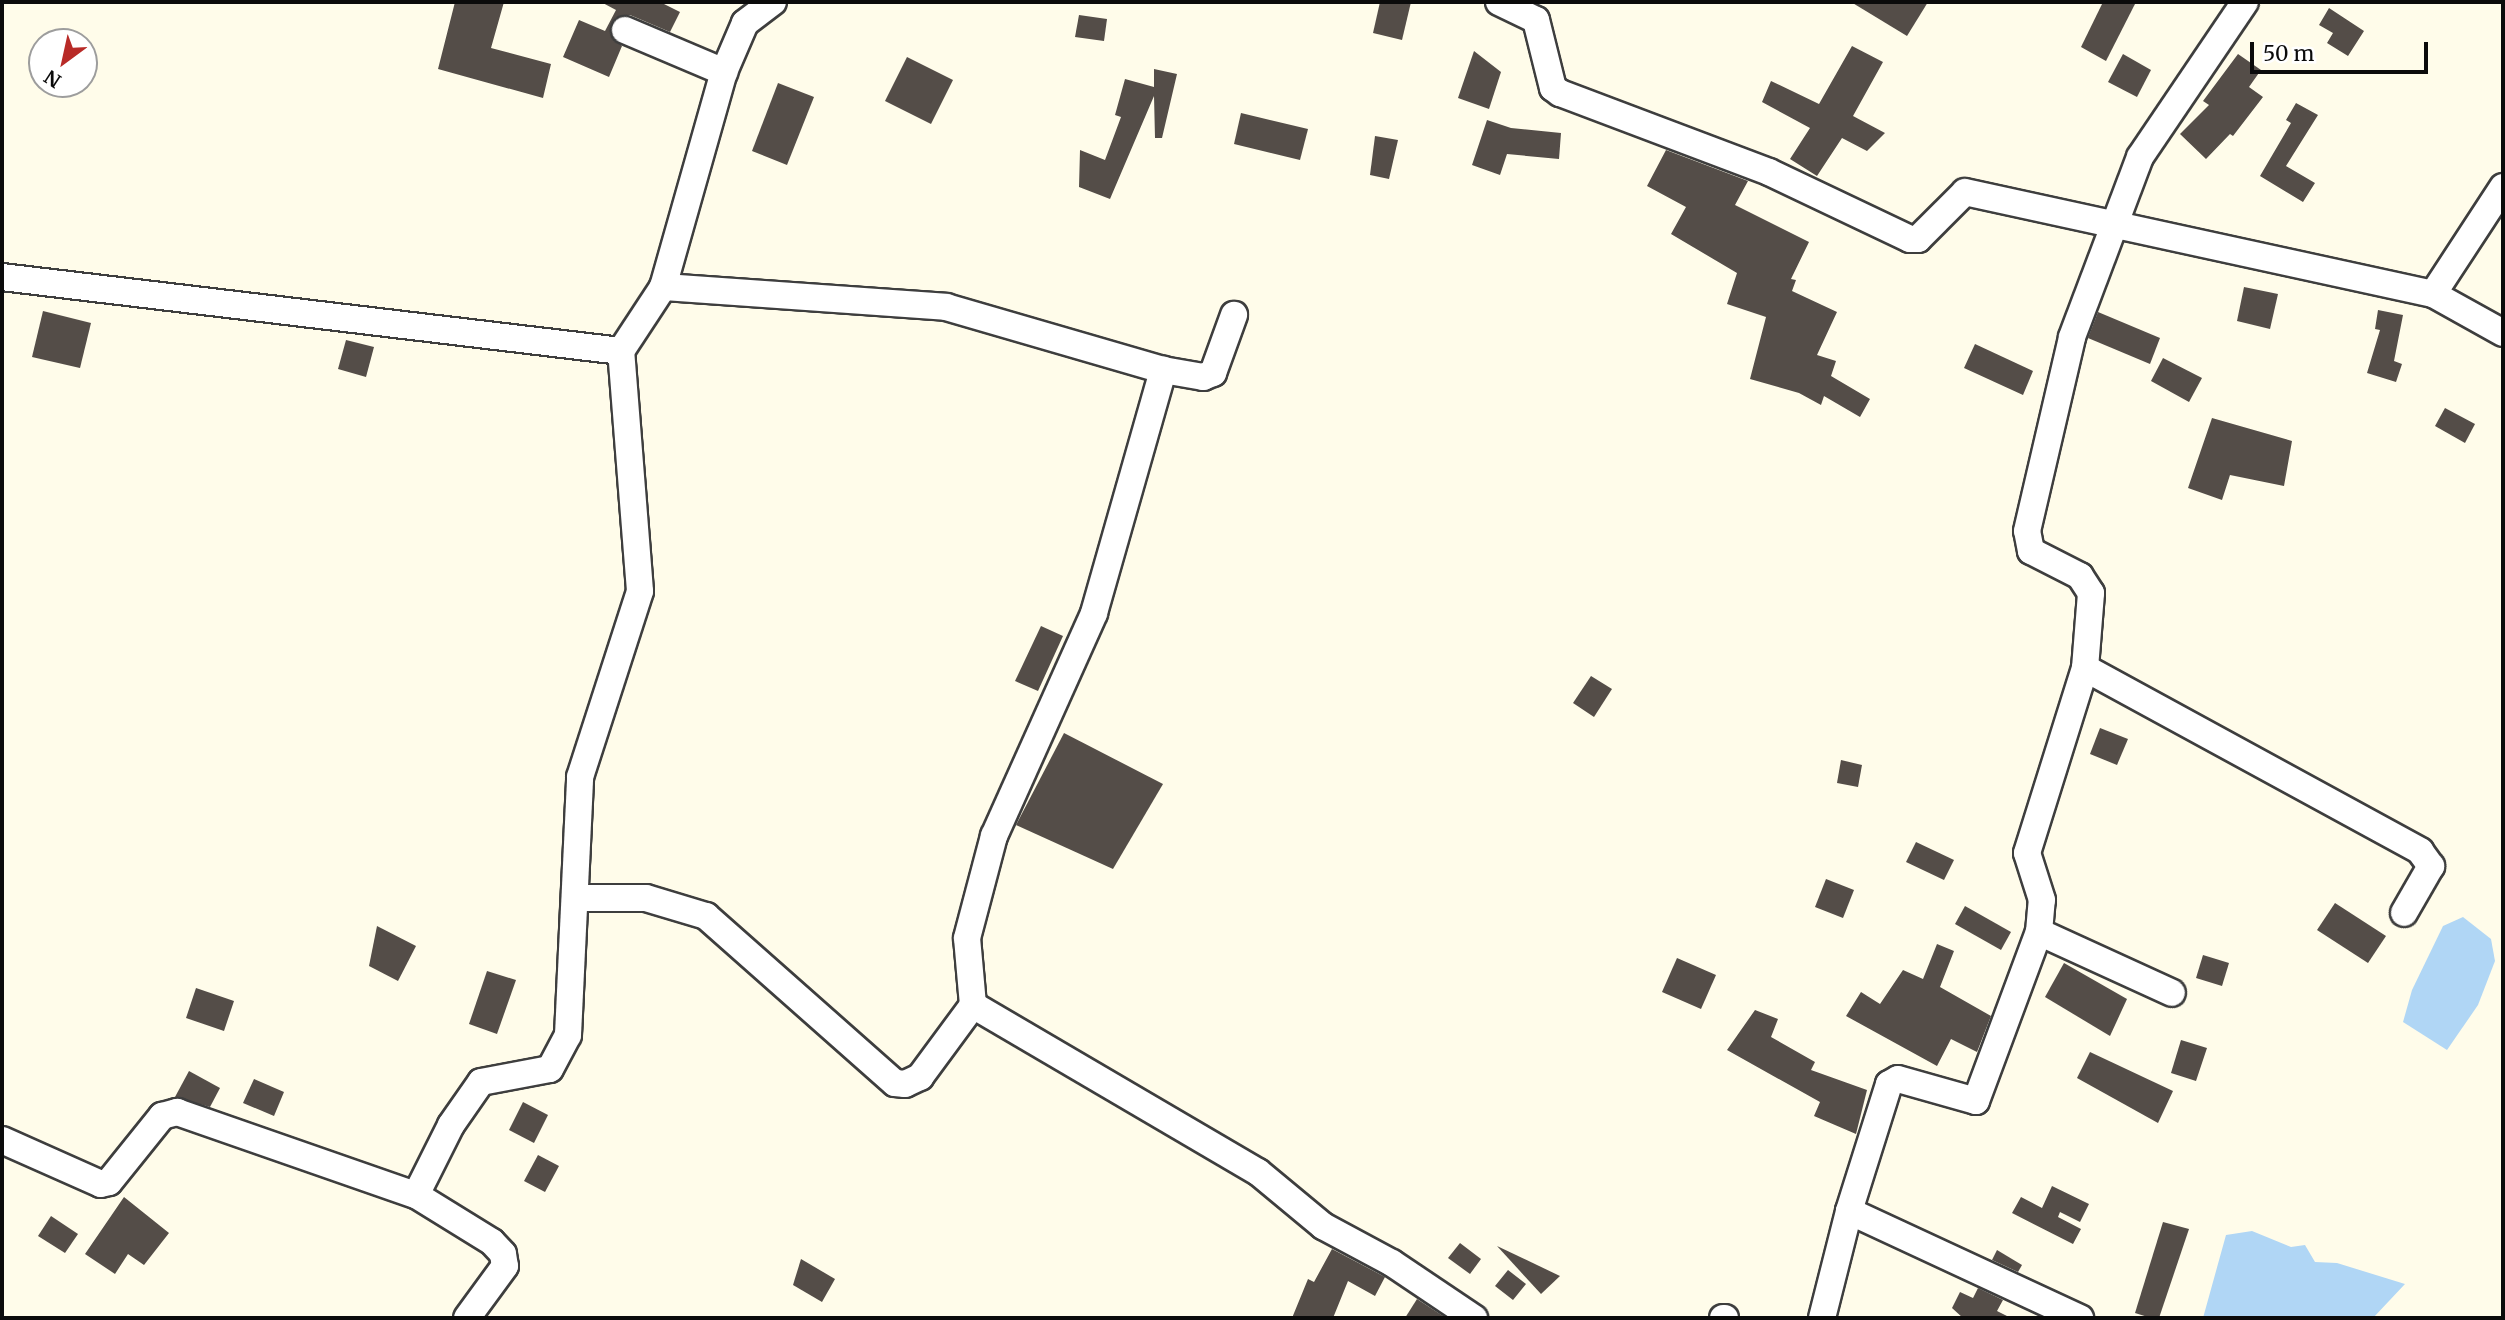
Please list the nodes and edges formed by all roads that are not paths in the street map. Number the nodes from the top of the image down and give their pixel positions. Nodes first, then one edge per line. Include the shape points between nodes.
1 (773, 2) edge
2 (1499, 2) edge
3 (2245, 2) edge
4 (625, 30) dead end
5 (723, 72) junction
6 (2503, 187) edge
7 (2114, 222) junction
8 (2, 277) edge
9 (663, 287) junction
10 (2433, 295) junction
11 (1234, 315) dead end
12 (2503, 333) edge
13 (621, 351) junction
14 (1163, 370) junction
15 (2085, 668) junction
16 (578, 898) junction
17 (2404, 913) dead end
18 (2039, 932) junction
19 (2172, 993) dead end
20 (973, 1004) junction
21 (2, 1140) edge
22 (416, 1195) junction
23 (1849, 1211) junction
24 (467, 1318) edge
25 (1474, 1318) edge
26 (1822, 1318) edge
27 (2080, 1318) edge

1 - 5 street via 745,23
2 - 7 street via 1536,20 1553,88 1560,93 1769,172 1910,239 1918,239 1965,192
3 - 7 street via 2144,148
4 - 5 street
5 - 9 street
6 - 10 street
7 - 10 street
7 - 15 street via 2073,337 2027,531 2031,551 2089,584
8 - 13 street
9 - 13 street
9 - 14 street via 946,307
10 - 12 street
11 - 14 street via 1213,373 1203,377
13 - 16 street via 640,591 580,777
14 - 20 street via 1094,613 994,836 967,938
15 - 17 street via 2420,851 2431,866
15 - 18 street via 2027,853 2042,900
16 - 20 street via 646,898 706,916 895,1083 920,1077
16 - 22 street via 571,1014 561,1052 550,1069 485,1078 451,1125
18 - 19 street
18 - 23 street via 1976,1101 1893,1079
20 - 25 street via 1258,1172 1324,1226 1392,1263
21 - 22 street via 101,1184 109,1182 162,1116 177,1112
22 - 24 street via 492,1242 503,1254 505,1266
23 - 26 street
23 - 27 street

